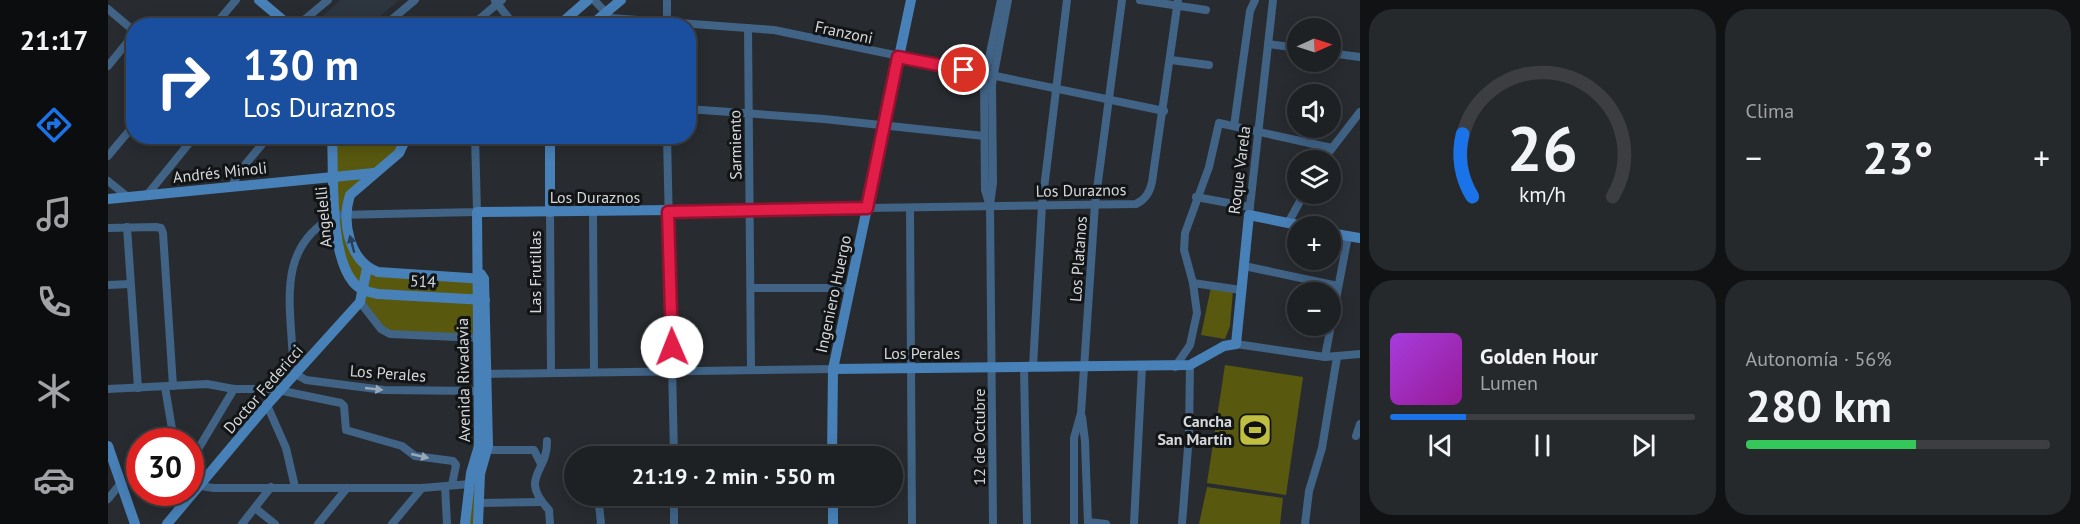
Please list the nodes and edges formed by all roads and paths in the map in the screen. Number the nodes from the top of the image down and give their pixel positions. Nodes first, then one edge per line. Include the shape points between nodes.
1 (236, 0) edge
2 (259, 0) edge
3 (328, 0) edge
4 (415, 0) edge
5 (588, 0) edge
6 (594, 0) edge
7 (621, 0) edge
8 (667, 0) edge
9 (911, 0) edge
10 (1001, 0) edge
11 (1008, 0) edge
12 (1067, 0) edge
13 (1122, 0) edge
14 (1140, 0) edge
15 (1255, 0) edge
16 (1273, 0) edge
17 (498, 1) edge
18 (1178, 3) edge
19 (108, 9) edge
20 (1206, 10) dead end
21 (606, 12) junction
22 (221, 18) edge
23 (280, 18) edge
24 (307, 18) edge
25 (394, 18) edge
26 (480, 18) edge
27 (510, 18) edge
28 (567, 18) edge
29 (599, 18) edge
30 (616, 18) edge
31 (667, 18) edge
32 (126, 25) edge
33 (696, 25) edge
34 (748, 28) junction
35 (126, 42) edge
36 (1268, 44) junction
37 (1287, 47) edge
38 (1341, 54) edge
39 (898, 57) junction
40 (1360, 57) edge
41 (1171, 60) junction
42 (108, 66) edge
43 (1209, 66) dead end
44 (990, 75) junction
45 (1056, 90) junction
46 (1110, 101) junction
47 (696, 110) edge
48 (1164, 111) junction
49 (1360, 112) edge
50 (747, 113) junction
51 (885, 126) junction
52 (1234, 126) junction
53 (1259, 131) junction
54 (126, 134) edge
55 (984, 136) junction
56 (188, 144) edge
57 (262, 144) edge
58 (332, 144) edge
59 (403, 144) edge
60 (475, 144) edge
61 (550, 144) edge
62 (667, 144) edge
63 (1332, 148) joint
64 (108, 156) edge
65 (375, 173) junction
66 (334, 175) junction
67 (108, 181) edge
68 (232, 186) junction
69 (147, 195) junction
70 (128, 197) junction
71 (1196, 197) junction
72 (108, 199) edge
73 (1095, 204) junction
74 (990, 205) junction
75 (1042, 205) junction
76 (867, 208) junction
77 (910, 208) junction
78 (750, 210) junction
79 (1249, 211) junction
80 (477, 212) junction
81 (550, 212) junction
82 (593, 212) junction
83 (668, 212) junction
84 (336, 215) junction
85 (348, 215) junction
86 (1287, 223) edge
87 (127, 227) junction
88 (108, 228) edge
89 (1341, 235) edge
90 (1347, 236) junction
91 (1360, 238) edge
92 (1244, 266) junction
93 (367, 268) junction
94 (480, 276) junction
95 (1319, 282) edge
96 (1339, 282) edge
97 (1193, 283) junction
98 (130, 284) junction
99 (108, 285) edge
100 (751, 288) junction
101 (850, 288) junction
102 (361, 289) junction
103 (1241, 290) junction
104 (459, 298) junction
105 (481, 299) junction
106 (360, 302) junction
107 (477, 315) junction
108 (1329, 336) edge
109 (477, 338) junction
110 (1236, 344) junction
111 (1360, 354) edge
112 (1325, 357) junction
113 (1337, 357) junction
114 (1190, 365) junction
115 (1084, 366) junction
116 (1028, 367) junction
117 (1142, 367) junction
118 (1175, 367) junction
119 (992, 368) junction
120 (833, 369) junction
121 (911, 369) junction
122 (672, 370) junction
123 (751, 370) junction
124 (551, 372) junction
125 (594, 372) junction
126 (482, 374) junction
127 (297, 375) junction
128 (169, 386) junction
129 (138, 388) junction
130 (234, 389) junction
131 (108, 390) edge
132 (281, 390) junction
133 (478, 391) junction
134 (267, 405) junction
135 (1081, 413) junction
136 (1360, 423) edge
137 (173, 428) edge
138 (1356, 436) dead end
139 (204, 439) edge
140 (547, 441) dead end
141 (108, 446) edge
142 (674, 446) edge
143 (832, 446) edge
144 (486, 450) junction
145 (541, 464) junction
146 (204, 481) edge
147 (121, 483) junction
148 (470, 484) junction
149 (448, 486) junction
150 (204, 487) edge
151 (271, 487) junction
152 (295, 487) junction
153 (347, 488) junction
154 (422, 488) junction
155 (108, 499) edge
156 (540, 502) junction
157 (479, 503) junction
158 (183, 506) edge
159 (599, 506) edge
160 (674, 506) edge
161 (833, 506) edge
162 (255, 508) junction
163 (1088, 523) edge
164 (135, 524) edge
165 (167, 524) edge
166 (242, 524) edge
167 (274, 524) edge
168 (318, 524) edge
169 (392, 524) edge
170 (447, 524) edge
171 (465, 524) edge
172 (478, 524) edge
173 (550, 524) edge
174 (601, 524) edge
175 (674, 524) edge
176 (833, 524) edge
177 (912, 524) edge
178 (993, 524) edge
179 (1027, 524) edge
180 (1074, 524) edge
181 (1105, 524) edge
182 (1134, 524) edge
183 (1182, 524) edge
184 (1305, 524) edge

1 - 22 street
2 - 23 street
3 - 24 street
4 - 25 street
5 - 28 street
6 - 21 street
7 - 21 street
8 - 31 street
9 - 39 street, Ingeniero Huergo
10 - 44 street, 12 de Octubre
11 - 44 street, 12 de Octubre
12 - 45 street
13 - 46 street, Los Platanos
14 - 18 street
15 - 52 street via 1250,11
16 - 36 street, Roque Varela
17 - 26 street
17 - 27 street
18 - 20 street
18 - 41 street
19 - 32 street
21 - 29 street
21 - 30 street, Franzoni
33 - 34 street, Franzoni
34 - 39 street, Franzoni
34 - 50 street, Sarmiento
35 - 42 street
36 - 37 street
36 - 53 street, Roque Varela
38 - 40 street
39 - 44 street, Franzoni
39 - 51 street, Ingeniero Huergo
41 - 43 street
41 - 48 street
44 - 45 street, Franzoni
44 - 55 street, 12 de Octubre
44 - 74 street, 12 de Octubre
45 - 46 street, Franzoni
45 - 75 street
46 - 48 street, Franzoni
46 - 73 street, Los Platanos
47 - 50 street
48 - 73 street, Los Duraznos via 1151,189 1141,201
49 - 63 street
50 - 51 street
50 - 78 street, Sarmiento
51 - 55 street
51 - 76 street, Ingeniero Huergo
52 - 53 street
52 - 71 street via 1219,123 1209,167
53 - 63 street
53 - 79 street, Roque Varela
54 - 64 street
55 - 74 street, 12 de Octubre
56 - 69 street
57 - 68 street
58 - 66 street, Angelelli
59 - 65 street, Angelelli via 399,153
60 - 80 street
61 - 81 street, Las Frutillas
62 - 83 street
65 - 66 street, Andrés Minoli
65 - 85 street, Angelelli via 350,195
66 - 68 street, Andrés Minoli
66 - 84 street, Angelelli
67 - 70 street
68 - 69 street, Andrés Minoli
69 - 70 street, Andrés Minoli
70 - 72 street, Andrés Minoli
71 - 79 street
71 - 97 street via 1184,241
73 - 75 street, Los Duraznos
73 - 115 street, Los Platanos
74 - 75 street, Los Duraznos
74 - 77 street, Los Duraznos
74 - 119 street, 12 de Octubre
75 - 116 street
76 - 77 street, Los Duraznos
76 - 78 street, Los Duraznos
76 - 101 street, Ingeniero Huergo
77 - 121 street
78 - 83 street, Los Duraznos
78 - 100 street, Sarmiento
79 - 86 street
79 - 92 street, Roque Varela
80 - 81 street, Los Duraznos
80 - 85 street, Los Duraznos
80 - 94 street, Avenida Rivadavia
81 - 82 street, Los Duraznos
81 - 124 street, Las Frutillas
82 - 83 street, Los Duraznos
82 - 125 street
83 - 122 street
84 - 85 street, Los Duraznos
84 - 102 street, Angelelli via 344,263
84 - 127 street via 303,245 291,268 293,362
93 -> 85 street, Angelelli via 353,249
87 - 88 street
87 - 98 street
87 - 128 street via 161,228
89 - 90 street
90 - 91 street
90 - 96 street
92 - 95 street
92 - 103 street, Roque Varela
93 - 94 street, 514 via 378,272
93 - 102 street
94 - 105 street, Avenida Rivadavia
97 - 103 street
97 - 118 street via 1195,333
98 - 99 street
98 - 129 street
100 - 101 street
100 - 123 street, Sarmiento
101 - 120 street, Ingeniero Huergo
102 - 104 street, 514 via 378,294
102 - 106 street
103 - 110 street, Roque Varela
104 - 105 street, 514
104 - 107 street
105 - 107 street, Avenida Rivadavia
105 - 126 street, Avenida Rivadavia
106 - 109 street via 385,332
106 - 127 street, Doctor Federicci
107 - 109 street, Avenida Rivadavia
108 - 112 street
109 - 126 street, Avenida Rivadavia
110 - 112 street, Los Perales
110 - 114 street, Los Perales via 1224,346
111 - 113 street, Los Perales
112 - 113 street, Los Perales
113 - 184 street
114 - 118 street, Los Perales
114 - 183 street
115 - 116 street, Los Perales
115 - 117 street, Los Perales
115 - 135 street, Los Platanos
116 - 119 street, Los Perales
116 - 179 street
117 - 118 street, Los Perales
117 - 182 street
119 - 121 street, Los Perales
119 - 178 street, 12 de Octubre
120 - 121 street, Los Perales
120 - 123 street, Los Perales
120 - 143 street, Ingeniero Huergo
121 - 177 street
122 - 123 street, Los Perales
122 - 125 street, Los Perales
122 - 142 street
124 - 125 street, Los Perales
124 - 126 street, Los Perales
126 - 133 street, Avenida Rivadavia
126 - 144 street, Avenida Rivadavia
127 - 132 street, Doctor Federicci
127 -> 133 street, Los Perales via 306,380 374,389
128 - 129 street
128 - 130 street via 207,384
128 - 137 street
129 - 131 street
130 - 132 street
130 - 139 street
132 - 134 street, Doctor Federicci
132 -> 149 street via 341,403 346,430 402,446 415,456 453,461 456,465
133 - 148 street, Avenida Rivadavia via 479,446
134 - 146 street, Doctor Federicci
134 - 152 street via 286,448
135 - 163 street, Los Platanos
135 - 180 street, Los Platanos via 1074,438
136 - 138 street
140 - 145 street
141 - 147 street
144 - 145 street via 534,450
144 - 157 street, Avenida Rivadavia
145 - 156 street via 535,480
147 - 155 street
147 - 164 street
148 - 149 street
148 - 171 street, Avenida Rivadavia
149 - 154 street
149 - 170 street
150 - 151 street
151 - 152 street
151 - 162 street
152 - 153 street
153 - 154 street
153 - 168 street
154 - 169 street
156 - 157 street
156 - 173 street via 549,510
157 - 172 street, Avenida Rivadavia
158 - 165 street, Doctor Federicci
159 - 174 street
160 - 175 street
161 - 176 street
162 - 166 street
162 - 167 street
163 - 181 street

